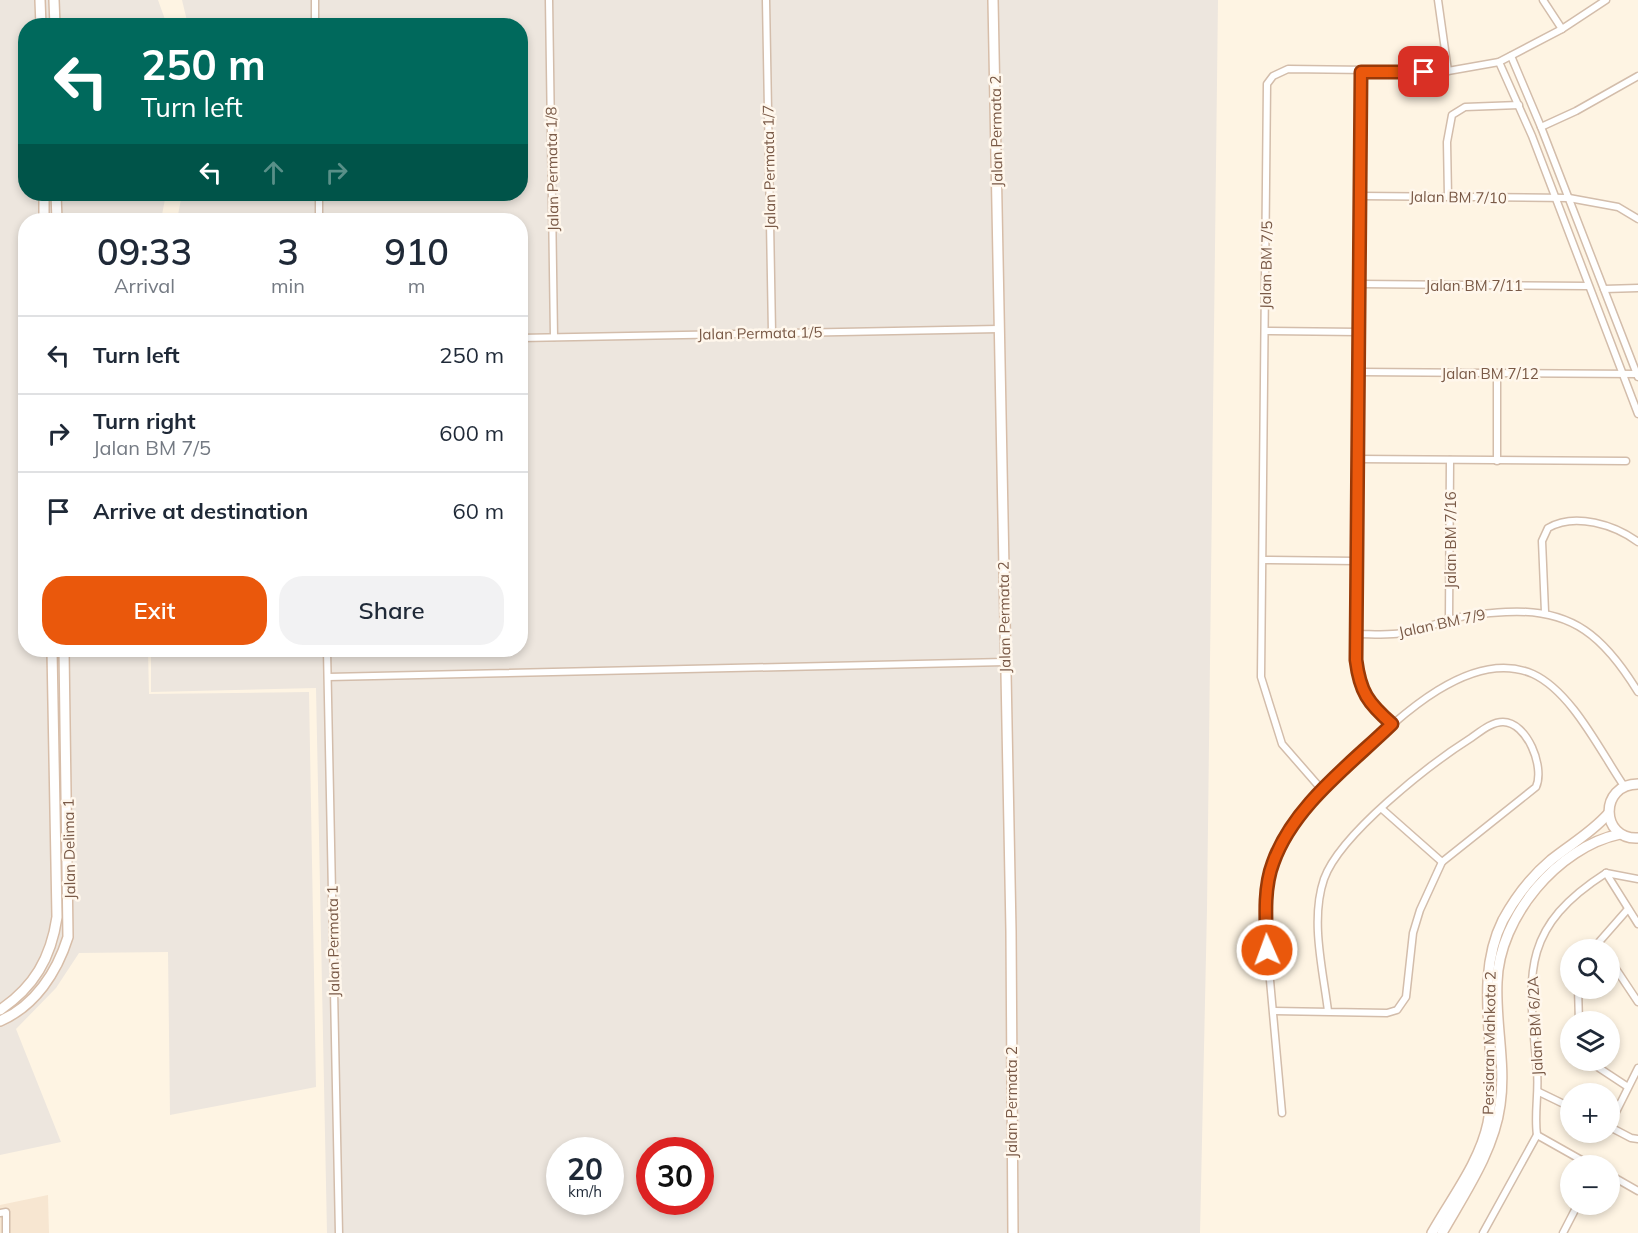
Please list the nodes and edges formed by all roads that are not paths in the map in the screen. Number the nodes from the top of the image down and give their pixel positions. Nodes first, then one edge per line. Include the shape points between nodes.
1 (40, 0) edge
2 (54, 0) edge
3 (315, 0) edge
4 (549, 0) edge
5 (766, 0) edge
6 (993, 0) edge
7 (1438, 0) edge
8 (1543, 0) edge
9 (1606, 0) edge
10 (41, 18) edge
11 (55, 18) edge
12 (315, 18) edge
13 (1562, 29) junction
14 (1511, 56) junction
15 (1499, 62) junction
16 (1448, 71) junction
17 (1361, 72) junction
18 (1638, 76) edge
19 (1519, 105) junction
20 (1541, 127) junction
21 (1360, 196) junction
22 (1448, 197) junction
23 (1569, 198) junction
24 (1556, 199) junction
25 (1638, 219) edge
26 (1359, 284) junction
27 (1588, 286) junction
28 (1638, 288) edge
29 (1604, 289) junction
30 (999, 329) junction
31 (1265, 331) junction
32 (1359, 332) junction
33 (772, 333) junction
34 (554, 337) junction
35 (528, 338) edge
36 (1359, 372) junction
37 (1497, 373) junction
38 (1622, 374) junction
39 (1638, 375) edge
40 (1638, 414) edge
41 (1358, 459) junction
42 (1450, 460) junction
43 (1497, 460) junction
44 (1626, 461) dead end
45 (1638, 542) edge
46 (1263, 560) junction
47 (1357, 561) junction
48 (1545, 612) junction
49 (1449, 620) junction
50 (1356, 634) junction
51 (52, 657) edge
52 (64, 657) edge
53 (327, 657) edge
54 (1005, 662) junction
55 (328, 677) junction
56 (1638, 692) edge
57 (1392, 724) junction
58 (1638, 784) edge
59 (1624, 786) junction
60 (1323, 791) junction
61 (1382, 808) junction
62 (1608, 814) junction
63 (1620, 834) junction
64 (1638, 838) edge
65 (1442, 862) junction
66 (1606, 873) junction
67 (1638, 879) edge
68 (1628, 909) junction
69 (1638, 924) edge
70 (1601, 939) edge
71 (1620, 975) edge
72 (1638, 1002) edge
73 (0, 1010) edge
74 (1274, 1011) junction
75 (1328, 1011) junction
76 (0, 1021) edge
77 (1638, 1068) edge
78 (1604, 1071) edge
79 (1628, 1087) junction
80 (1539, 1092) junction
81 (1560, 1102) edge
82 (1620, 1104) edge
83 (1282, 1113) dead end
84 (1620, 1131) edge
85 (1537, 1135) junction
86 (1638, 1139) edge
87 (1572, 1155) edge
88 (1620, 1181) edge
89 (1638, 1191) edge
90 (3, 1213) edge
91 (1572, 1215) edge
92 (6, 1233) edge
93 (339, 1233) edge
94 (1012, 1233) edge
95 (1432, 1233) edge
96 (1442, 1233) edge
97 (1483, 1233) edge
98 (1563, 1233) edge

1 - 10 street
2 - 11 street
3 - 12 street
4 - 34 street, Jalan Permata 1/8
5 - 33 street, Jalan Permata 1/7
6 - 30 street, Jalan Permata 2
7 - 16 street
8 - 13 street
9 - 13 street, Jalan BM 7/5
13 - 14 street, Jalan BM 7/5
14 - 15 street, Jalan BM 7/5
14 - 20 street
15 - 16 street, Jalan BM 7/5
15 - 19 street
16 - 17 street, Jalan BM 7/5
17 - 21 street
17 - 31 street, Jalan BM 7/5 via 1288,69 1273,76 1267,84
18 - 20 street
19 - 22 street via 1465,107 1452,115 1447,142
19 - 24 street
20 - 23 street
21 - 22 street, Jalan BM 7/10
21 - 26 street
22 - 24 street, Jalan BM 7/10
23 - 24 street, Jalan BM 7/10
23 - 25 street, Jalan BM 7/10 via 1618,207
23 - 29 street
24 - 27 street
26 - 27 street, Jalan BM 7/11
26 - 32 street
27 - 38 street
28 - 29 street
29 - 39 street
30 - 33 street, Jalan Permata 1/5
30 - 54 street, Jalan Permata 2
31 - 32 street
31 - 46 street, Jalan BM 7/5
32 - 36 street
33 - 34 street, Jalan Permata 1/5
34 - 35 street, Jalan Permata 1/5
36 - 37 street, Jalan BM 7/12
36 - 41 street
37 - 38 street, Jalan BM 7/12
37 - 43 street
38 - 39 street, Jalan BM 7/12
38 - 40 street
41 - 42 street
41 - 47 street
42 - 43 street
42 - 49 street, Jalan BM 7/16
43 - 44 street
45 - 48 street via 1618,530 1576,520 1548,528 1542,541
46 - 47 street
46 - 60 street, Jalan BM 7/5 via 1261,677 1282,744
47 - 50 street
48 - 49 street, Jalan BM 7/9 via 1492,613
48 - 56 street, Jalan BM 7/9 via 1593,635 1615,658
49 - 50 street, Jalan BM 7/9 via 1400,633
50 - 57 street via 1362,691 1370,705
51 - 73 street, Jalan Delima 1 via 56,928 37,977
52 - 76 street, Jalan Delima 1 via 68,937 44,986 26,1005
53 - 55 street, Jalan Permata 1
54 - 55 street
54 - 94 street, Jalan Permata 2
55 - 93 street, Jalan Permata 1
57 - 59 street via 1430,695 1471,675 1504,668 1521,670 1555,688 1569,703
57 - 60 street
58 - 59 street
59 - 62 street, Persiaran Mahkota 2 via 1611,798
60 - 74 street via 1293,823 1272,865 1266,910
61 - 65 street
61 - 65 street via 1444,755 1492,725 1507,722 1517,727 1537,758 1540,773 1536,787
61 - 75 street via 1353,838 1324,880 1318,930
62 - 63 street
62 - 95 street, Persiaran Mahkota 2 via 1593,831 1539,871 1502,922 1492,951 1488,982 1488,1125 1474,1160
63 - 64 street
63 - 96 street, Persiaran Mahkota 2 via 1596,840 1549,874 1512,926 1497,981 1502,1076 1498,1117 1476,1173
65 - 75 street via 1420,910 1406,997 1401,1006 1387,1013
66 - 67 street
66 - 68 street
66 - 80 street, Jalan BM 6/2A via 1566,901 1546,929 1536,952 1530,996
68 - 69 street
68 - 70 street
71 - 72 street
74 - 75 street
74 - 83 street
77 - 79 street
78 - 79 street
79 - 82 street
80 - 81 street
80 - 85 street, Jalan BM 6/2A
84 - 86 street
85 - 87 street
85 - 97 street
88 - 89 street
90 - 92 street
91 - 98 street

